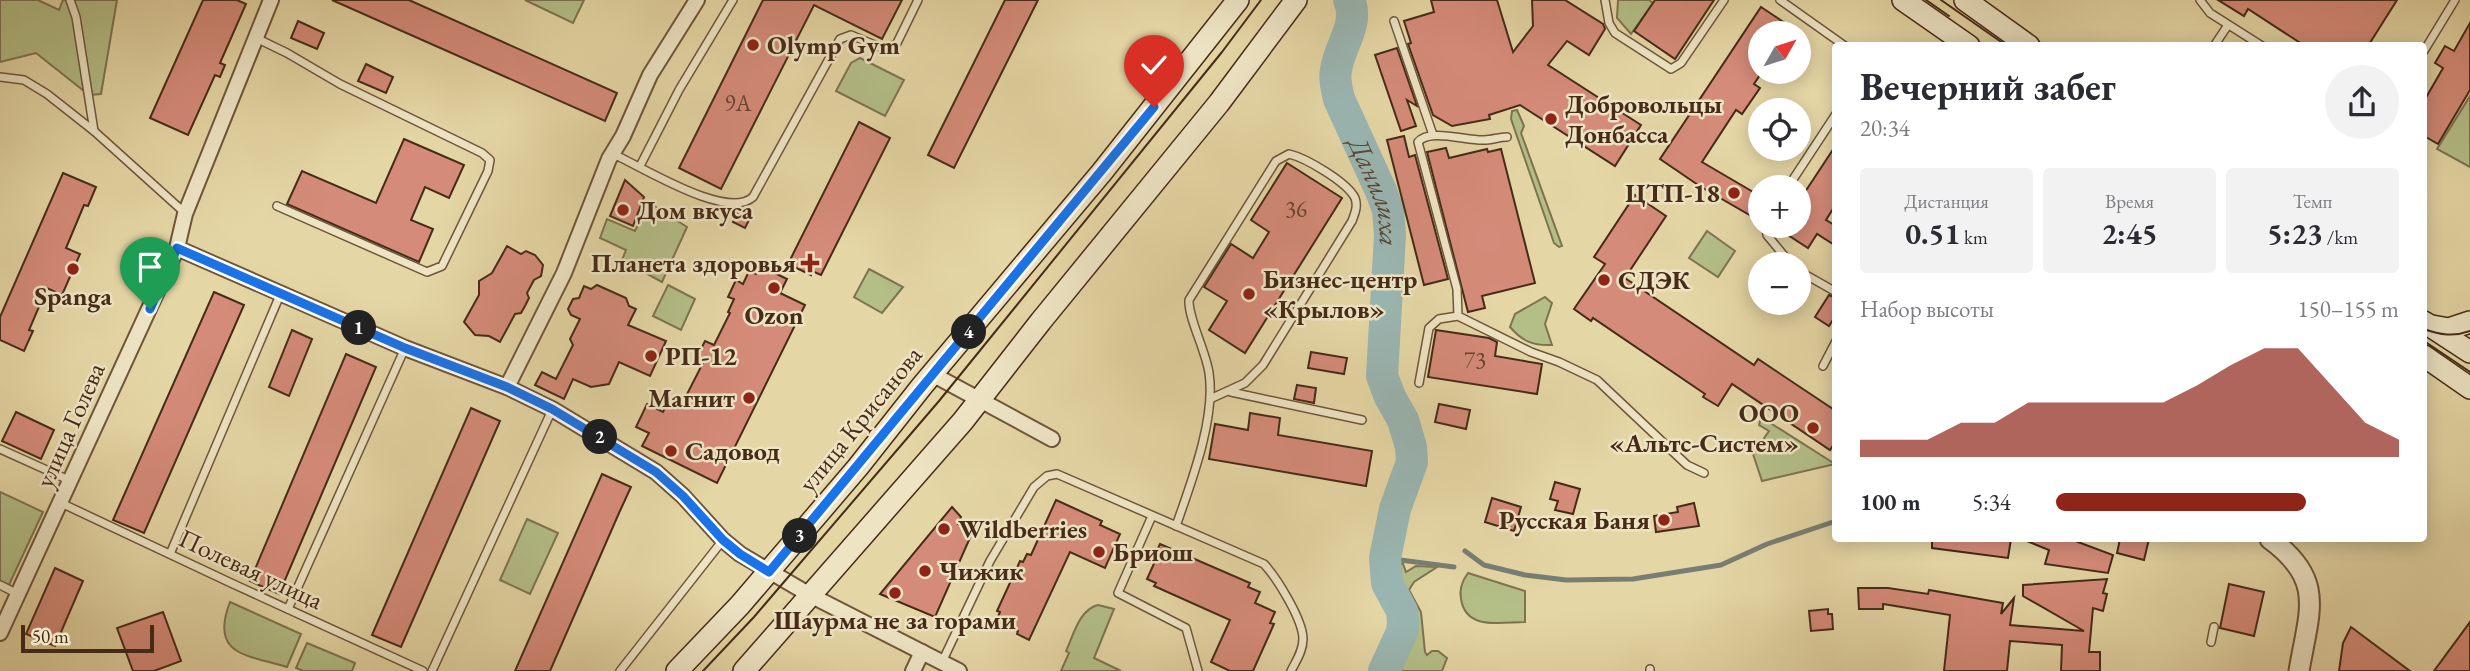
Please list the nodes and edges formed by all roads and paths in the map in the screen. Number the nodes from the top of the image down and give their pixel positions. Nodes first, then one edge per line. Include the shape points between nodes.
1 (70, 0) edge
2 (271, 0) edge
3 (697, 0) edge
4 (733, 0) edge
5 (918, 0) edge
6 (1238, 0) edge
7 (1296, 0) edge
8 (1605, 0) edge
9 (1724, 0) edge
10 (1780, 0) edge
11 (1903, 0) edge
12 (1965, 0) edge
13 (2200, 0) edge
14 (2455, 0) edge
15 (1394, 21) dead end
16 (2228, 25) junction
17 (255, 37) junction
18 (1839, 42) edge
19 (1963, 42) edge
20 (2023, 42) edge
21 (2217, 42) edge
22 (2256, 42) edge
23 (2427, 46) edge
24 (0, 77) edge
25 (1832, 120) edge
26 (94, 131) junction
27 (1433, 135) junction
28 (1507, 137) dead end
29 (613, 153) junction
30 (640, 166) junction
31 (1796, 175) edge
32 (277, 206) dead end
33 (185, 214) junction
34 (1769, 238) edge
35 (177, 248) junction
36 (1781, 252) edge
37 (1811, 278) edge
38 (1832, 290) edge
39 (280, 295) junction
40 (1458, 316) junction
41 (2470, 322) edge
42 (2427, 324) edge
43 (2427, 325) edge
44 (405, 348) junction
45 (1832, 349) edge
46 (2470, 352) edge
47 (2427, 356) edge
48 (2427, 357) edge
49 (2470, 358) edge
50 (1823, 366) dead end
51 (932, 374) junction
52 (1419, 383) dead end
53 (507, 387) junction
54 (2470, 388) edge
55 (1230, 392) junction
56 (1210, 399) junction
57 (979, 400) junction
58 (552, 409) junction
59 (1362, 420) dead end
60 (1052, 439) dead end
61 (0, 449) edge
62 (1704, 473) dead end
63 (71, 481) junction
64 (61, 503) junction
65 (1152, 516) junction
66 (1175, 526) junction
67 (723, 540) junction
68 (2274, 542) edge
69 (170, 554) junction
70 (769, 572) junction
71 (0, 585) edge
72 (18, 594) junction
73 (810, 595) junction
74 (288, 609) junction
75 (2214, 626) dead end
76 (0, 633) edge
77 (2210, 642) dead end
78 (922, 652) junction
79 (941, 663) junction
80 (424, 671) edge
81 (432, 671) edge
82 (621, 671) edge
83 (677, 671) edge
84 (744, 671) edge
85 (913, 671) edge
86 (959, 671) edge
87 (1198, 671) edge
88 (1291, 671) edge
89 (2299, 671) edge

1 - 26 lane
2 - 17 street, улица Голева
3 - 29 street via 650,75
4 - 30 lane
5 - 30 lane via 895,45 882,48 851,35 840,39 748,202 711,201
6 - 51 main road, улица Крисанова via 1102,172
7 - 57 main road via 1219,103
8 - 9 lane via 1615,33 1671,69 1681,63
10 - 18 lane
11 - 19 main road
12 - 20 main road
13 - 16 lane
14 - 23 lane
15 - 27 lane
16 - 21 lane
16 - 22 lane
17 - 32 lane via 490,160 442,266 427,272
17 - 33 street, улица Голева
24 - 26 lane via 24,80
25 - 31 lane
26 - 33 lane
27 - 28 lane via 1488,140
27 - 40 lane via 1421,138 1418,149 1457,289
29 - 30 lane
29 - 53 street via 564,272
33 - 35 street, улица Голева
34 - 36 lane
35 - 39 street
35 - 63 street, улица Голева
37 - 38 lane
39 - 44 street
39 - 69 lane
40 - 52 lane via 1440,319 1429,328
40 - 62 lane via 1597,380 1687,465
41 - 42 main road via 2449,329
43 - 46 main road
44 - 53 street
44 - 74 lane
45 - 50 lane
47 - 49 main road via 2454,361
48 - 54 main road
51 - 57 street
51 - 70 main road, улица Крисанова
53 - 58 street
55 - 56 lane
55 - 56 lane via 1263,365 1355,213 1355,199 1344,186 1294,155 1276,161 1189,300 1206,356
55 - 59 lane
56 - 66 lane via 1199,457
57 - 60 street
57 - 73 main road
58 - 67 street via 656,472
58 - 81 lane
61 - 63 lane
63 - 64 street, улица Голева
64 - 69 lane, Полевая улица
64 - 72 street, улица Голева
65 - 66 lane
65 - 79 lane via 1064,476 1042,479 990,561
65 - 87 lane via 1118,593 1186,628
66 - 88 lane via 1256,559 1271,571 1302,630 1301,651
67 - 70 street
67 - 82 lane
68 - 89 street via 2296,561 2307,581
69 - 74 lane, Полевая улица
70 - 73 street
70 - 83 main road, улица Крисанова
71 - 72 lane
72 - 76 street, улица Голева
73 - 78 street
73 - 84 main road
74 - 80 lane, Полевая улица
75 - 77 lane
78 - 79 street
78 - 85 street
79 - 86 street

